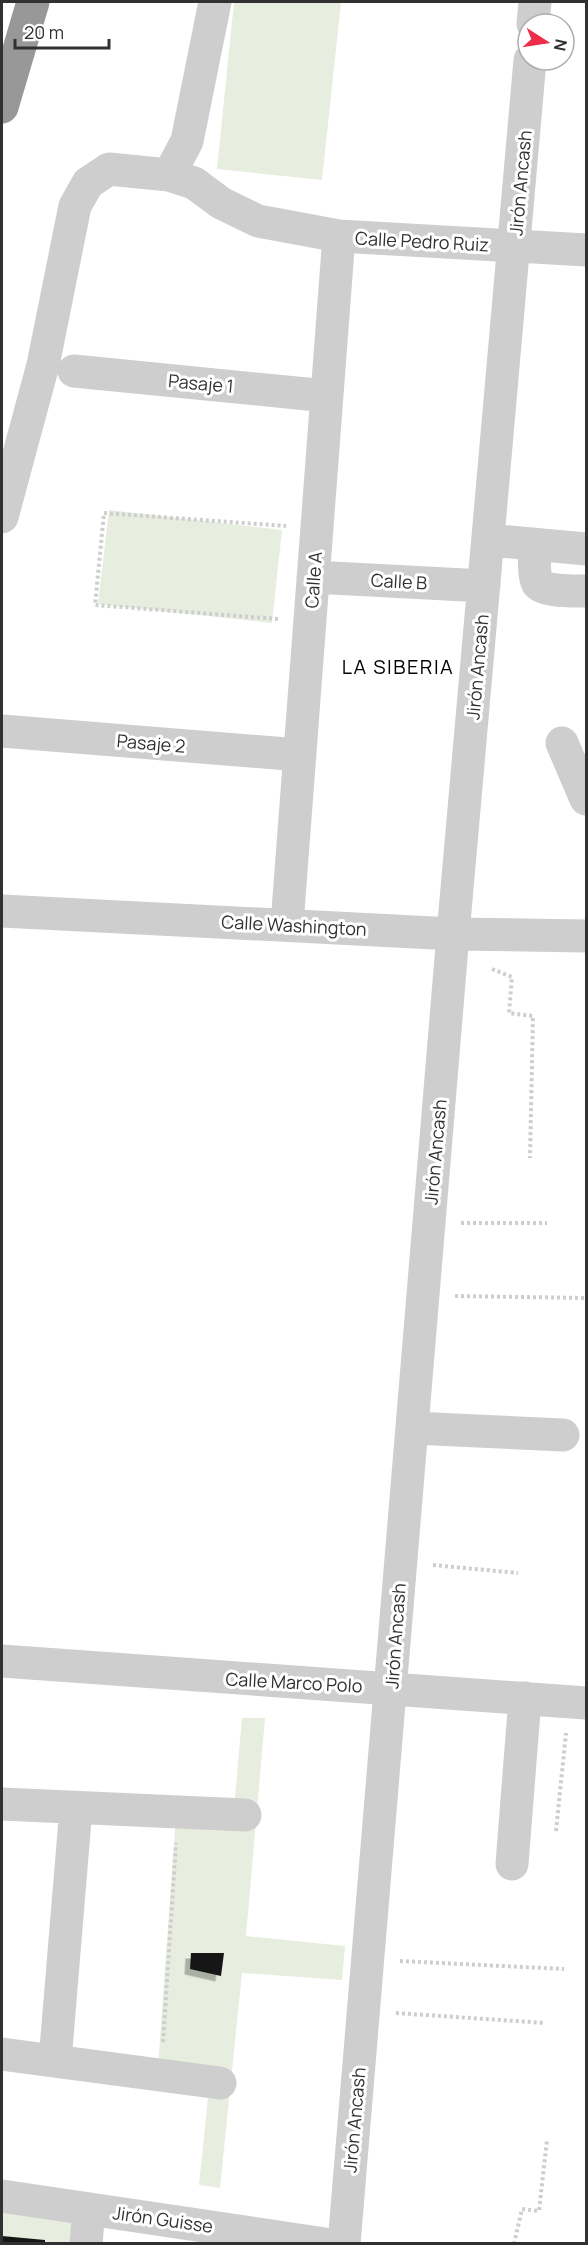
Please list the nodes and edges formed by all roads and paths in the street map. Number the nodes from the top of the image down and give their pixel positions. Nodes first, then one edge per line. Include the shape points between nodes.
1 (33, 2) edge
2 (215, 2) edge
3 (529, 72) edge
4 (2, 107) edge
5 (169, 175) junction
6 (339, 236) junction
7 (514, 246) junction
8 (586, 250) edge
9 (74, 371) dead end
10 (327, 396) junction
11 (2, 518) edge
12 (316, 528) junction
13 (489, 540) junction
14 (534, 544) junction
15 (586, 549) edge
16 (313, 577) junction
17 (484, 586) junction
18 (586, 591) edge
19 (309, 622) junction
20 (2, 731) edge
21 (562, 743) dead end
22 (300, 755) junction
23 (586, 799) edge
24 (2, 911) edge
25 (287, 924) junction
26 (586, 936) edge
27 (453, 943) junction
28 (530, 1158) dead end
29 (429, 1223) junction
30 (547, 1223) dead end
31 (424, 1296) junction
32 (586, 1298) edge
33 (413, 1428) junction
34 (563, 1435) dead end
35 (400, 1562) junction
36 (518, 1573) dead end
37 (2, 1661) edge
38 (391, 1688) junction
39 (525, 1698) junction
40 (578, 1702) edge
41 (2, 1804) edge
42 (76, 1808) junction
43 (178, 1813) junction
44 (245, 1815) dead end
45 (556, 1831) dead end
46 (512, 1863) dead end
47 (368, 1959) junction
48 (564, 1969) dead end
49 (364, 2010) junction
50 (545, 2023) dead end
51 (2, 2054) edge
52 (55, 2061) junction
53 (161, 2076) junction
54 (220, 2084) dead end
55 (547, 2140) dead end
56 (2, 2196) edge
57 (89, 2209) junction
58 (86, 2244) edge
59 (325, 2244) edge
60 (344, 2244) edge
61 (514, 2244) edge

1 - 4 highway
2 - 5 street via 187,141
3 - 7 street, Jirón Ancash
5 - 6 street, Calle Pedro Ruiz via 194,183 221,203 258,221
5 - 11 street, Calle Pedro Ruiz via 109,169 88,183 75,206 43,365
6 - 7 street, Calle Pedro Ruiz
6 - 10 street, Calle A
7 - 8 street, Calle Pedro Ruiz
7 - 13 street, Jirón Ancash
9 - 10 street, Pasaje 1
10 - 12 street, Calle A
12 - 16 street, Calle A
12 - 19 path via 104,513 95,604
13 - 14 street
13 - 17 street, Jirón Ancash
14 - 15 street
14 - 18 street via 538,584
16 - 17 street, Calle B
16 - 19 street, Calle A
17 - 27 street, Jirón Ancash
19 - 22 street, Calle A
20 - 22 street, Pasaje 2
21 - 23 street
22 - 25 street, Calle A
24 - 25 street, Calle Washington
25 - 27 street, Calle Washington
26 - 27 street, Calle Washington
27 - 28 path via 512,977 509,1013 533,1016
27 - 29 street, Jirón Ancash
29 - 30 path
29 - 31 street, Jirón Ancash
31 - 32 path
31 - 33 street, Jirón Ancash
33 - 34 street
33 - 35 street, Jirón Ancash
35 - 36 path
35 - 38 street, Jirón Ancash
37 - 38 street, Calle Marco Polo
38 - 39 street, Calle Marco Polo
38 - 47 street, Jirón Ancash
39 - 40 street, Calle Marco Polo
39 - 46 street
40 - 45 path
41 - 42 street
42 - 43 street
42 - 52 street
43 - 44 street
43 - 53 path
47 - 48 path
47 - 49 street, Jirón Ancash
49 - 50 path
49 - 60 street, Jirón Ancash
51 - 52 street
52 - 53 street
53 - 54 street
55 - 61 path via 539,2211 522,2209
56 - 57 street, Jirón Guisse
57 - 58 street
57 - 59 street, Jirón Guisse

